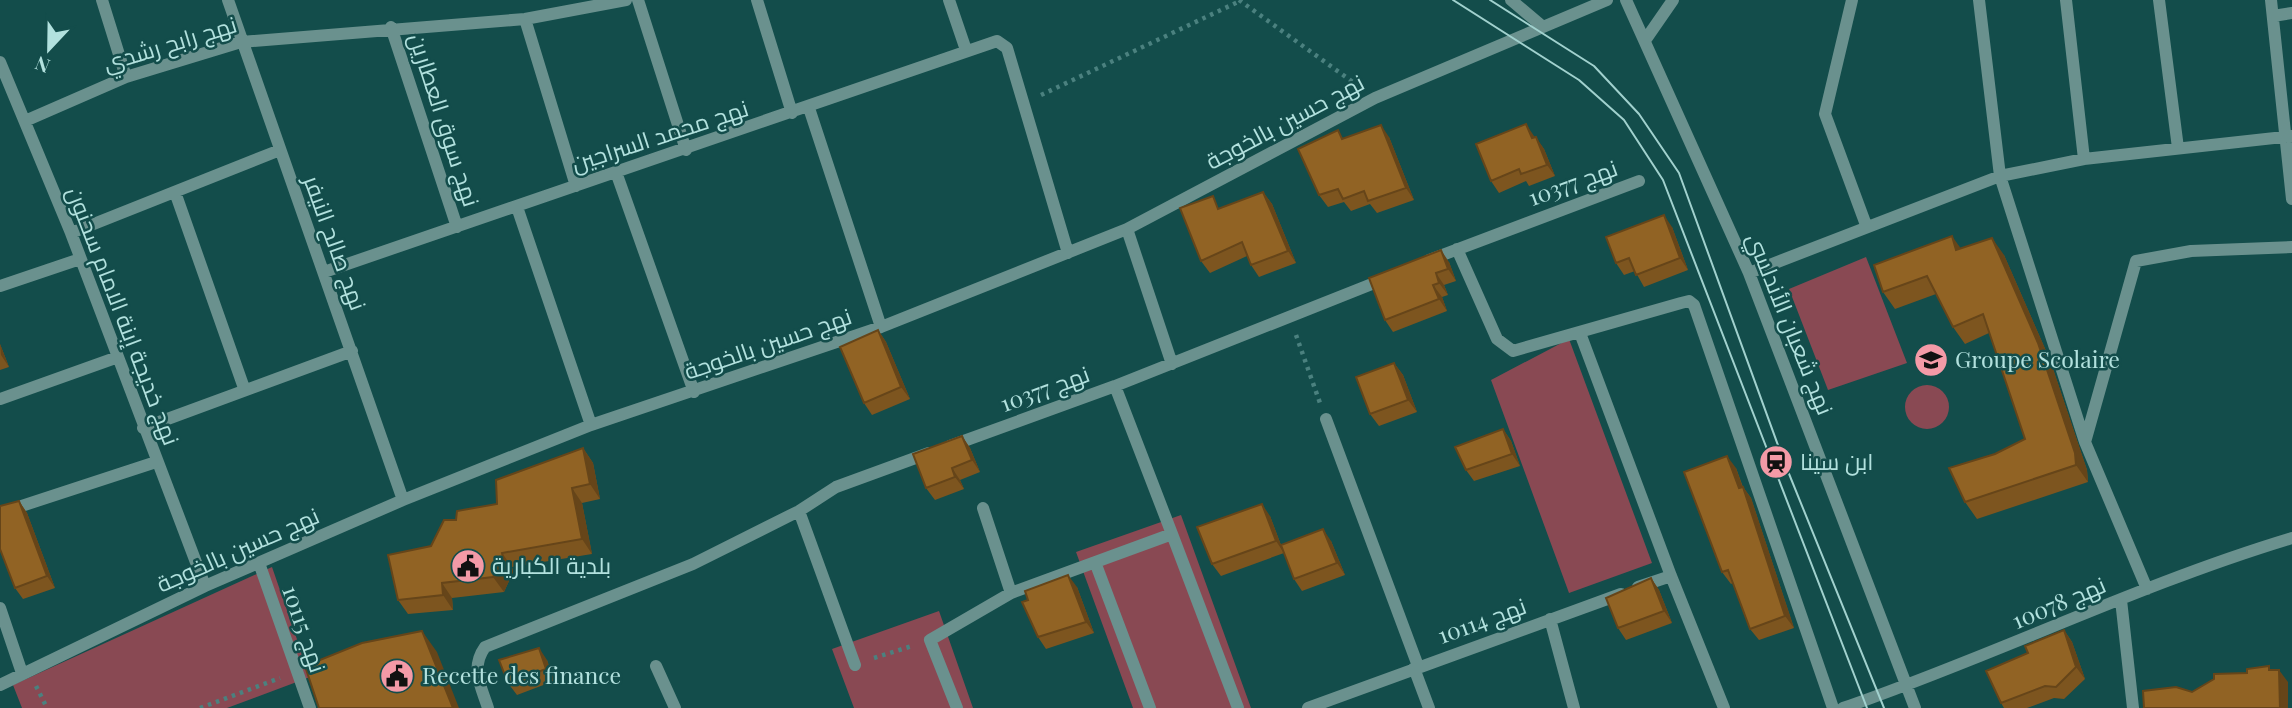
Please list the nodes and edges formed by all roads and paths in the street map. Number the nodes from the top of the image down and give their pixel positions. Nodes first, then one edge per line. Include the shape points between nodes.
1 (102, 0) edge
2 (228, 0) edge
3 (626, 0) edge
4 (638, 0) edge
5 (757, 0) edge
6 (949, 0) edge
7 (1511, 0) edge
8 (1607, 0) edge
9 (1626, 0) edge
10 (1673, 0) edge
11 (1852, 0) edge
12 (1979, 0) edge
13 (2066, 0) edge
14 (2159, 0) edge
15 (2271, 0) edge
16 (1239, 1) edge
17 (2292, 13) edge
18 (2273, 16) junction
19 (525, 19) junction
20 (1542, 26) junction
21 (391, 27) junction
22 (1646, 40) junction
23 (241, 41) junction
24 (966, 51) junction
25 (0, 62) edge
26 (126, 77) junction
27 (1375, 98) junction
28 (1025, 103) junction
29 (808, 108) junction
30 (792, 113) junction
31 (25, 121) junction
32 (2289, 136) edge
33 (2178, 148) junction
34 (280, 150) junction
35 (686, 150) junction
36 (2084, 159) junction
37 (616, 172) junction
38 (2000, 176) junction
39 (1639, 181) dead end
40 (576, 186) junction
41 (175, 192) junction
42 (2292, 199) edge
43 (517, 206) junction
44 (1866, 225) junction
45 (457, 226) junction
46 (1127, 229) junction
47 (71, 233) junction
48 (2292, 247) edge
49 (1457, 248) junction
50 (1068, 253) junction
51 (80, 259) junction
52 (1419, 265) edge
53 (1406, 270) edge
54 (324, 272) junction
55 (1749, 272) junction
56 (0, 286) edge
57 (1290, 318) junction
58 (881, 327) junction
59 (1580, 333) junction
60 (352, 351) junction
61 (118, 358) junction
62 (1172, 364) junction
63 (1115, 386) junction
64 (244, 388) junction
65 (694, 392) junction
66 (0, 399) edge
67 (1326, 419) joint
68 (591, 425) junction
69 (143, 428) junction
70 (2085, 442) junction
71 (156, 462) junction
72 (403, 499) junction
73 (982, 509) dead end
74 (799, 511) junction
75 (0, 513) edge
76 (1172, 534) junction
77 (2292, 538) edge
78 (1095, 562) junction
79 (259, 563) junction
80 (1671, 576) junction
81 (205, 586) junction
82 (2147, 589) junction
83 (1012, 593) junction
84 (2121, 600) junction
85 (0, 608) edge
86 (1550, 619) junction
87 (930, 640) junction
88 (855, 665) joint
89 (656, 666) dead end
90 (1416, 667) junction
91 (297, 672) junction
92 (22, 673) junction
93 (1908, 684) junction
94 (0, 685) edge
95 (200, 708) edge
96 (310, 708) edge
97 (488, 708) edge
98 (674, 708) edge
99 (957, 708) edge
100 (1150, 708) edge
101 (1238, 708) edge
102 (1308, 708) edge
103 (1429, 708) edge
104 (1574, 708) edge
105 (1724, 708) edge
106 (1833, 708) edge
107 (1843, 708) edge
108 (1915, 708) edge
109 (2133, 708) edge

1 - 26 street
2 - 23 street, نهج صالح النيفر
3 - 19 street, نهج رابح رشدي
4 - 35 street
5 - 30 street
6 - 24 street
7 - 20 street
8 - 20 street, نهج حسين بالخوجة
9 - 22 street, نهج شعبان الأندلسي
10 - 22 street
11 - 44 street via 1825,114
12 - 38 street
13 - 36 street
14 - 33 street
15 - 18 street
16 - 27 path
16 - 28 path
17 - 18 street
18 - 32 street
19 - 21 street, نهج رابح رشدي
19 - 40 street
20 - 27 street, نهج حسين بالخوجة
21 - 23 street, نهج رابح رشدي
21 - 45 street, نهج سوق العطارين
22 - 55 street, نهج شعبان الأندلسي
23 - 26 street, نهج رابح رشدي
23 - 34 street, نهج صالح النيفر
24 - 28 street, نهج محمد السراجين via 997,41 1007,48
24 - 29 street, نهج محمد السراجين
25 - 31 street, نهج خديجة إبنة الامام سحنون
26 - 31 street, نهج رابح رشدي
27 - 46 street, نهج حسين بالخوجة
28 - 50 street
29 - 30 street, نهج محمد السراجين
29 - 58 street
30 - 35 street, نهج محمد السراجين
31 - 47 street, نهج خديجة إبنة الامام سحنون
32 - 33 street
32 - 42 street
33 - 36 street
34 - 41 street
34 - 54 street, نهج صالح النيفر
35 - 37 street, نهج محمد السراجين
36 - 38 street
37 - 40 street, نهج محمد السراجين
37 - 65 street
38 - 44 street
38 - 70 street
39 - 49 street, نهج 10377
40 - 43 street, نهج محمد السراجين
41 - 47 street
41 - 64 street
43 - 45 street, نهج محمد السراجين
43 - 68 street
44 - 55 street
45 - 54 street, نهج محمد السراجين
46 - 50 street, نهج حسين بالخوجة
46 - 62 street
47 - 51 street, نهج خديجة إبنة الامام سحنون
48 - 70 street via 2191,251 2136,261
49 - 52 street, نهج 10377
49 - 59 street via 1503,345 1519,351
50 - 58 street, نهج حسين بالخوجة
51 - 56 street
51 - 61 street, نهج خديجة إبنة الامام سحنون
53 - 57 street, نهج 10377
54 - 60 street, نهج صالح النيفر
55 - 93 street, نهج شعبان الأندلسي
57 - 62 street, نهج 10377
57 - 67 path
58 - 65 street, نهج حسين بالخوجة
59 - 80 street
59 - 106 street via 1686,302 1694,305
60 - 64 street
60 - 72 street, نهج صالح النيفر
61 - 66 street
61 - 69 street, نهج خديجة إبنة الامام سحنون
62 - 63 street, نهج 10377
63 - 74 street, نهج 10377 via 836,487
63 - 76 street
64 - 69 street
65 - 68 street, نهج حسين بالخوجة
67 - 90 street
68 - 72 street, نهج حسين بالخوجة
69 - 71 street, نهج خديجة إبنة الامام سحنون
70 - 82 street
71 - 75 street
71 - 81 street, نهج خديجة إبنة الامام سحنون
72 - 79 street, نهج حسين بالخوجة
73 - 83 street
74 - 88 street
74 - 97 street, نهج 10377 via 693,564 485,647 476,669
76 - 78 street
76 - 101 street
77 - 82 street, نهج 10078
78 - 83 street
78 - 100 street
79 - 81 street, نهج حسين بالخوجة
79 - 91 street, نهج 10115
80 - 86 street, نهج 10114
80 - 105 street
81 - 92 street, نهج حسين بالخوجة
82 - 84 street, نهج 10078
83 - 87 street
84 - 93 street, نهج 10078
84 - 109 street
85 - 92 street
86 - 90 street, نهج 10114
86 - 104 street
87 - 88 path
87 - 99 street
89 - 98 street
90 - 102 street, نهج 10114
90 - 103 street
91 - 95 path
91 - 96 street, نهج 10115
92 - 94 street, نهج حسين بالخوجة
93 - 107 street, نهج 10078
93 - 108 street, نهج شعبان الأندلسي

